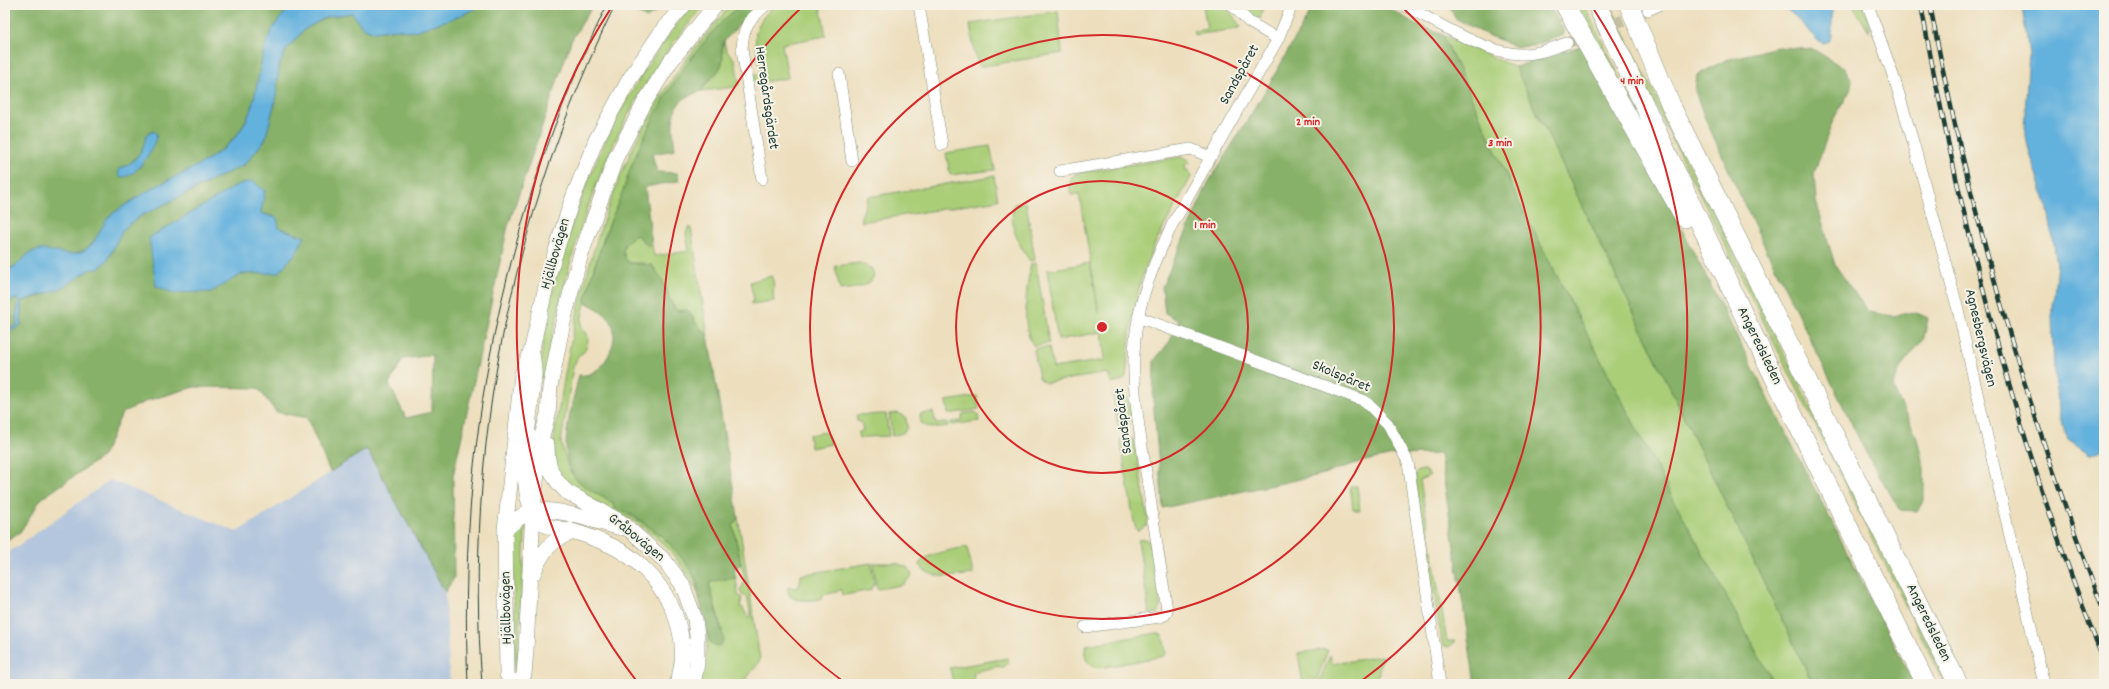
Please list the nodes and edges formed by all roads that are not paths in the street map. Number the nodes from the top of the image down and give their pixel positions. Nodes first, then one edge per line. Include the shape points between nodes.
1 (684, 5) edge
2 (714, 5) edge
3 (766, 5) edge
4 (919, 5) edge
5 (1232, 5) edge
6 (1292, 5) edge
7 (1404, 5) edge
8 (1565, 5) edge
9 (1597, 5) edge
10 (1616, 5) edge
11 (1629, 5) edge
12 (1659, 5) edge
13 (1868, 5) edge
14 (1648, 10) tunnel mouth
15 (1278, 39) junction
16 (1567, 43) tunnel mouth
17 (839, 74) dead end
18 (1673, 110) junction
19 (942, 145) dead end
20 (1210, 157) junction
21 (852, 161) dead end
22 (1060, 171) dead end
23 (762, 179) dead end
24 (1744, 316) junction
25 (1138, 317) junction
26 (532, 348) junction
27 (548, 414) junction
28 (533, 511) junction
29 (505, 530) junction
30 (629, 531) junction
31 (573, 532) junction
32 (531, 579) junction
33 (1085, 627) dead end
34 (512, 684) edge
35 (520, 684) edge
36 (677, 684) edge
37 (693, 684) edge
38 (1440, 684) edge
39 (1926, 684) edge
40 (1958, 684) edge
41 (2044, 684) edge

1 - 26 main road, Hjällbovägen via 664,28 629,80 596,140 570,203 549,273
2 - 27 main road, Hjällbovägen via 670,62 646,100 616,157 578,264 550,387
3 - 23 street, Herregårdsgärdet via 747,23 742,48
4 - 19 street
5 - 15 street via 1249,22
6 - 15 street, Sandspåret
7 - 16 street via 1485,46 1520,54 1542,51
8 - 24 highway via 1721,286
9 - 24 highway, Angeredsleden
10 - 18 highway via 1637,48
11 - 18 highway
12 - 14 street
13 - 41 street, Agnesbergsvägen via 1914,145 1958,310
15 - 20 street, Sandspåret
17 - 21 street
18 - 40 highway, Angeredsleden
20 - 22 street via 1191,149
20 - 25 street, Sandspåret via 1157,257
24 - 39 highway, Angeredsleden
25 - 33 street, Sandspåret via 1134,382 1167,610 1165,615 1160,617
25 - 38 street, Skolspåret via 1365,401 1388,424 1408,462
26 - 28 main road via 534,376 524,481 527,501
26 - 29 main road, Hjällbovägen via 522,374
27 - 28 main road, Hjällbovägen via 540,443
27 - 30 main road, Gråbovägen via 547,456 548,467 553,476 567,492 621,522
28 - 29 main road via 516,520
28 - 30 main road via 568,514
28 - 31 main road, Gråbovägen via 548,526
28 - 32 main road, Hjällbovägen
29 - 34 main road, Hjällbovägen via 508,674
30 - 37 main road, Gråbovägen via 651,546 664,560 682,584 689,600 697,636 697,664
31 - 32 main road, Hjällbovägen via 547,547 537,562
31 - 36 main road, Gråbovägen via 612,546 632,559 650,574 665,594 676,615 682,638 682,667
32 - 35 main road, Hjällbovägen via 524,674

